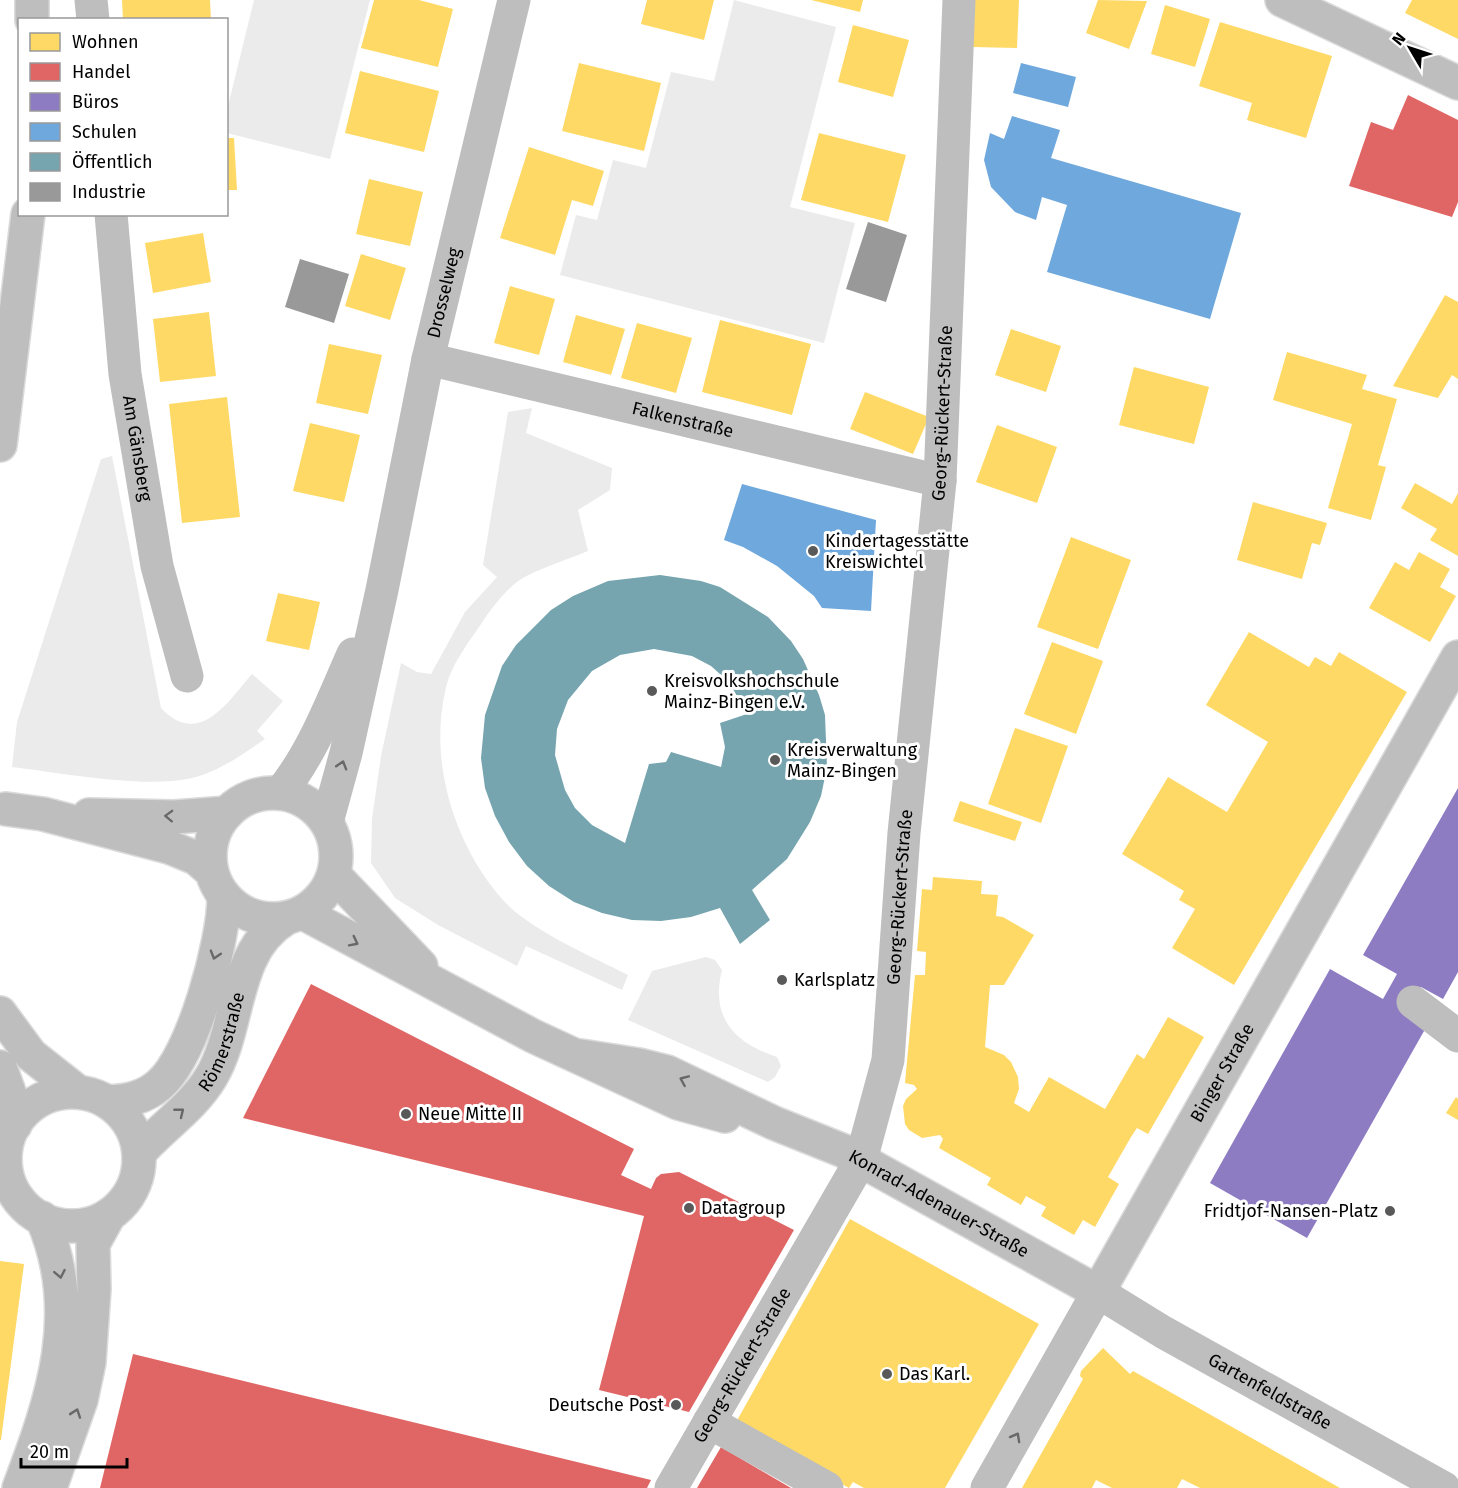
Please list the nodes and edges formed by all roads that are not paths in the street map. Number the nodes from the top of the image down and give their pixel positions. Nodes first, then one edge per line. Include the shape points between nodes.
1 (32, 0) edge
2 (92, 0) edge
3 (513, 0) edge
4 (959, 0) edge
5 (1282, 0) edge
6 (32, 18) edge
7 (93, 18) edge
8 (1458, 83) edge
9 (28, 216) edge
10 (111, 216) edge
11 (428, 359) junction
12 (0, 445) edge
13 (940, 481) junction
14 (382, 590) junction
15 (1458, 657) edge
16 (187, 676) dead end
17 (1449, 693) edge
18 (280, 793) junction
19 (6, 809) dead end
20 (227, 813) junction
21 (43, 814) junction
22 (327, 822) junction
23 (334, 876) junction
24 (218, 884) junction
25 (294, 916) junction
26 (441, 987) junction
27 (1413, 1002) dead end
28 (0, 1013) edge
29 (1458, 1036) edge
30 (0, 1067) edge
31 (93, 1097) junction
32 (15, 1125) junction
33 (139, 1153) junction
34 (861, 1160) junction
35 (109, 1215) junction
36 (42, 1218) junction
37 (1098, 1292) junction
38 (709, 1422) junction
39 (19, 1488) edge
40 (50, 1488) edge
41 (671, 1488) edge
42 (827, 1488) edge
43 (987, 1488) edge
44 (1444, 1488) edge

1 - 6 main road
2 - 7 main road
3 - 11 main road, Drosselweg
4 - 13 main road, Georg-Rückert-Straße
5 - 8 main road
9 - 12 main road
10 - 16 main road, Am Gänsberg via 125,374 157,566
11 - 13 main road, Falkenstraße
11 - 14 main road, Drosselweg
13 - 34 main road, Georg-Rückert-Straße via 904,833 888,1060
14 - 18 main road, Drosselweg via 314,738
22 -> 14 main road, Drosselweg
15 - 17 main road, Binger Straße
17 - 37 main road, Binger Straße
18 - 20 main road via 257,795
18 - 22 main road via 302,799
19 - 21 main road
20 -> 21 main road via 174,817
20 - 24 main road via 212,843
21 - 24 main road via 169,847 196,858
22 - 23 main road via 335,842
23 - 25 main road via 318,902
23 - 26 main road, Konrad-Adenauer-Straße
24 - 25 main road via 252,916
24 -> 31 main road, Römerstraße via 220,938 191,1033 177,1063 167,1078 130,1100
25 -> 26 main road, Konrad-Adenauer-Straße
33 -> 25 main road, Römerstraße via 165,1124 193,1102 212,1077 250,960 266,934
26 - 34 main road, Konrad-Adenauer-Straße via 533,1036 581,1056 667,1072
27 - 29 main road
28 - 31 main road via 31,1055
30 - 32 main road via 13,1103
31 - 32 main road, Römerstraße via 57,1093 38,1101
31 - 33 main road, Römerstraße via 129,1123
32 - 36 main road, Römerstraße via 6,1145 8,1177 20,1201
33 - 35 main road, Römerstraße via 134,1184
34 - 37 main road, Konrad-Adenauer-Straße
34 - 38 main road, Georg-Rückert-Straße
35 - 36 main road, Römerstraße via 71,1226
40 -> 35 main road, Römerstraße via 81,1400 94,1289 93,1244
36 -> 39 main road via 59,1270 63,1334 51,1391
43 -> 37 main road, Binger Straße
37 - 44 main road, Gartenfeldstraße
38 - 41 main road, Georg-Rückert-Straße
38 - 42 main road

